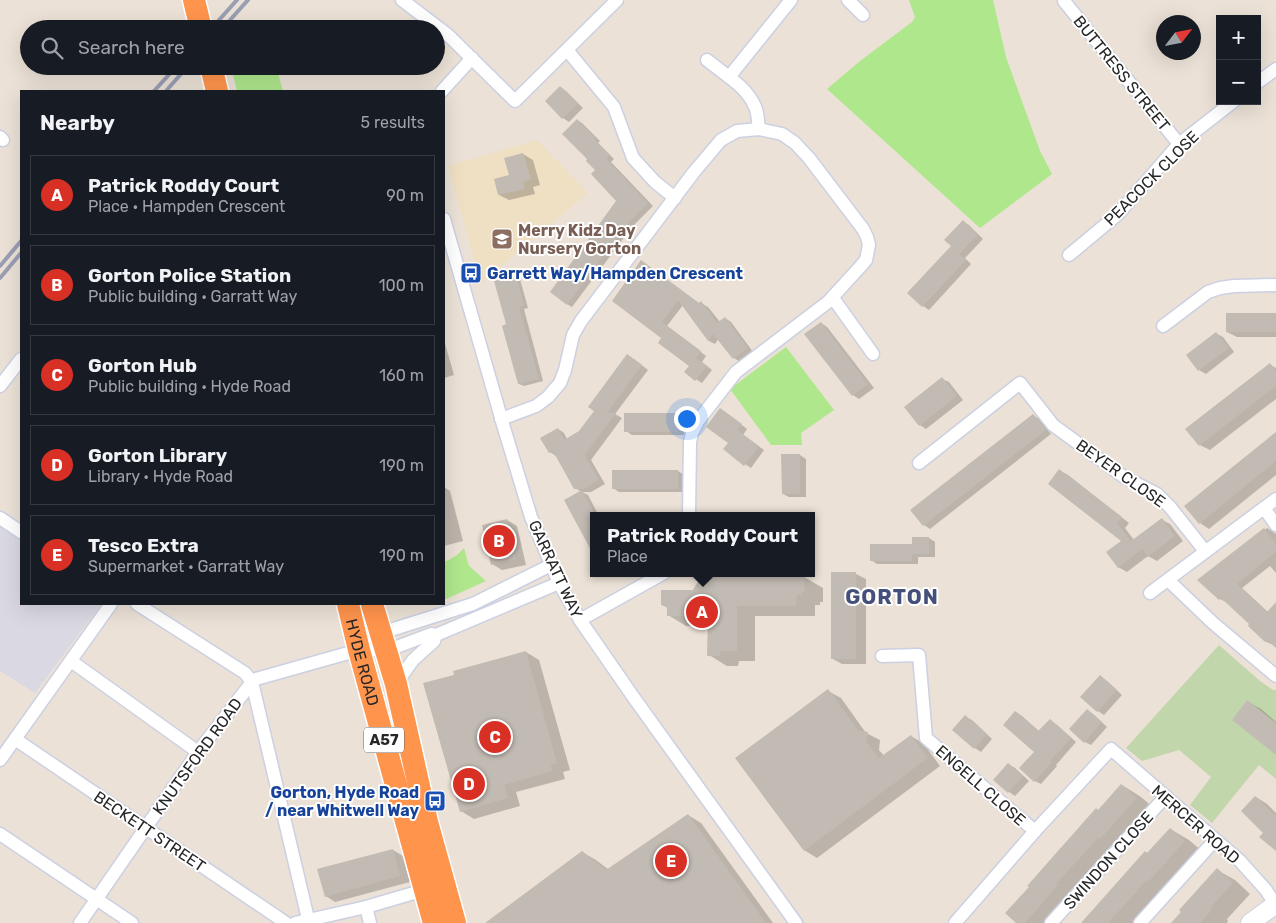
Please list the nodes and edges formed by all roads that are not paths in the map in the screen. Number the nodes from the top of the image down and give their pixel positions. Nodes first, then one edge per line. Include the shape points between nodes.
1 (194, 0) edge
2 (402, 0) edge
3 (617, 0) edge
4 (791, 0) edge
5 (848, 0) edge
6 (1064, 2) dead end
7 (863, 15) dead end
8 (199, 20) edge
9 (428, 20) edge
10 (445, 33) edge
11 (567, 50) junction
12 (472, 58) junction
13 (707, 60) dead end
14 (1276, 69) edge
15 (213, 75) edge
16 (729, 77) junction
17 (1261, 80) edge
18 (217, 90) edge
19 (443, 90) edge
20 (1229, 105) edge
21 (759, 129) junction
22 (1179, 144) junction
23 (674, 198) junction
24 (445, 223) edge
25 (1069, 254) dead end
26 (1276, 285) edge
27 (832, 298) junction
28 (1163, 326) dead end
29 (874, 354) dead end
30 (20, 360) edge
31 (0, 386) edge
32 (501, 419) junction
33 (919, 463) dead end
34 (1276, 499) edge
35 (1264, 508) junction
36 (690, 512) edge
37 (0, 518) edge
38 (1276, 525) edge
39 (20, 531) edge
40 (1205, 551) junction
41 (551, 565) junction
42 (657, 577) edge
43 (1168, 580) junction
44 (559, 583) junction
45 (1150, 593) dead end
46 (109, 605) edge
47 (139, 605) edge
48 (348, 605) edge
49 (372, 605) edge
50 (580, 620) junction
51 (436, 635) junction
52 (383, 642) junction
53 (359, 650) junction
54 (882, 656) dead end
55 (70, 660) junction
56 (1276, 676) edge
57 (252, 682) junction
58 (396, 684) junction
59 (15, 740) junction
60 (198, 752) junction
61 (0, 760) edge
62 (1165, 797) junction
63 (145, 828) junction
64 (1036, 831) junction
65 (0, 834) edge
66 (1215, 840) junction
67 (434, 886) junction
68 (96, 899) junction
69 (1276, 904) edge
70 (366, 907) junction
71 (309, 922) edge
72 (80, 923) edge
73 (132, 923) edge
74 (286, 923) edge
75 (295, 923) edge
76 (370, 923) edge
77 (434, 923) edge
78 (455, 923) edge
79 (796, 923) edge
80 (954, 923) edge
81 (1051, 923) edge
82 (1140, 923) edge
83 (1250, 923) edge

1 - 8 highway
2 - 9 street
3 - 11 street
4 - 16 street
5 - 7 street
6 - 22 street, BUTTRESS STREET
10 - 12 street
11 - 12 street via 515,101
11 - 23 street via 614,108 633,158
12 - 19 street
13 - 16 street
14 - 17 street
15 - 18 highway
16 - 21 street via 748,94 757,110
20 - 22 street, PEACOCK CLOSE
21 - 23 street via 737,132 721,140
21 - 27 street via 782,134 799,146 848,208 867,238 866,260
22 - 25 street, PEACOCK CLOSE via 1117,215
23 - 32 street via 581,321 573,334 560,383 536,406
24 - 32 street, GARRATT WAY
26 - 28 street via 1234,286 1208,292
27 - 29 street
27 - 36 street via 736,372 698,422 690,442
30 - 31 street
32 - 41 street, GARRATT WAY via 531,517
33 - 40 street, BEYER CLOSE via 1020,383 1053,425 1124,477 1157,494
34 - 35 street
35 - 38 street
35 - 40 street
37 - 39 street
40 - 43 street
41 - 44 street, GARRATT WAY
41 - 52 street via 473,604
42 - 50 street
43 - 45 street
43 - 56 street
44 - 50 street, GARRATT WAY
44 - 51 street
46 - 55 street
47 - 57 street via 245,673
48 - 53 highway, HYDE ROAD / A57
49 - 52 highway, HYDE ROAD / A57
50 - 79 street, GARRATT WAY
51 - 52 street
51 - 58 street
52 - 53 street
52 - 53 street
52 - 58 highway, HYDE ROAD / A57
53 - 57 street, KNUTSFORD ROAD via 262,676
53 - 67 highway, HYDE ROAD / A57
54 - 64 street, ENGELL CLOSE via 920,655 926,738
55 - 59 street
55 - 60 street
57 - 60 street, KNUTSFORD ROAD
57 - 71 street
58 - 67 highway, HYDE ROAD / A57 via 427,822
59 - 61 street
59 - 63 street, BECKETT STREET
60 - 63 street, KNUTSFORD ROAD
62 - 64 street, MERCER ROAD via 1112,749
62 - 66 street, MERCER ROAD
62 - 81 street, SWINDON CLOSE
63 - 68 street, KNUTSFORD ROAD
63 - 74 street, BECKETT STREET
64 - 80 street
65 - 68 street
66 - 69 street, MERCER ROAD via 1240,861
66 - 82 street
67 - 70 street
67 - 77 highway, HYDE ROAD / A57
67 - 78 highway, HYDE ROAD / A57
68 - 72 street, KNUTSFORD ROAD
68 - 73 street
69 - 83 street
70 - 71 street
70 - 76 street
71 - 75 street

